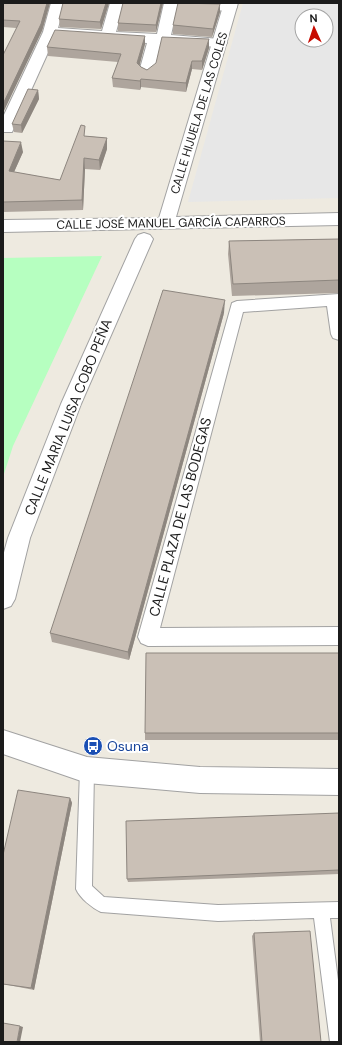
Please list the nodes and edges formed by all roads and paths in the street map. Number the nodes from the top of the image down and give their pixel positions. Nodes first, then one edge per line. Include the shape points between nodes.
1 (58, 3) edge
2 (117, 3) edge
3 (171, 3) edge
4 (231, 5) edge
5 (50, 32) junction
6 (108, 36) junction
7 (159, 39) junction
8 (220, 43) junction
9 (147, 72) edge
10 (6, 128) dead end
11 (339, 219) edge
12 (166, 223) junction
13 (3, 226) edge
14 (339, 233) edge
15 (144, 239) junction
16 (3, 241) edge
17 (337, 300) edge
18 (339, 334) edge
19 (3, 599) edge
20 (339, 636) edge
21 (3, 742) edge
22 (87, 770) junction
23 (339, 782) edge
24 (321, 910) junction
25 (339, 910) edge
26 (338, 1042) edge

1 - 5 street
2 - 6 street
3 - 4 street
3 - 7 street
4 - 8 street, CALLE HIJUELA DE LAS COLES
5 - 6 street
5 - 10 street
6 - 7 street
7 - 8 street
7 - 9 street
8 - 12 street, CALLE HIJUELA DE LAS COLES
11 - 12 street, CALLE JOSÉ MANUEL GARCÍA CAPARROS
12 - 13 street, CALLE JOSÉ MANUEL GARCÍA CAPARROS
14 - 15 street, CALLE JOSÉ MANUEL GARCÍA CAPARROS
15 - 16 street, CALLE JOSÉ MANUEL GARCÍA CAPARROS
15 - 19 street, CALLE MARIA LUISA COBO PEÑA via 65,418 18,538
17 - 18 street, CALLE PLAZA DE LAS BODEGAS
17 - 20 street, CALLE PLAZA DE LAS BODEGAS via 237,307 148,637
21 - 22 street
22 - 23 street via 200,780
22 - 24 lane via 84,889 101,904 218,913
24 - 25 lane
24 - 26 lane

